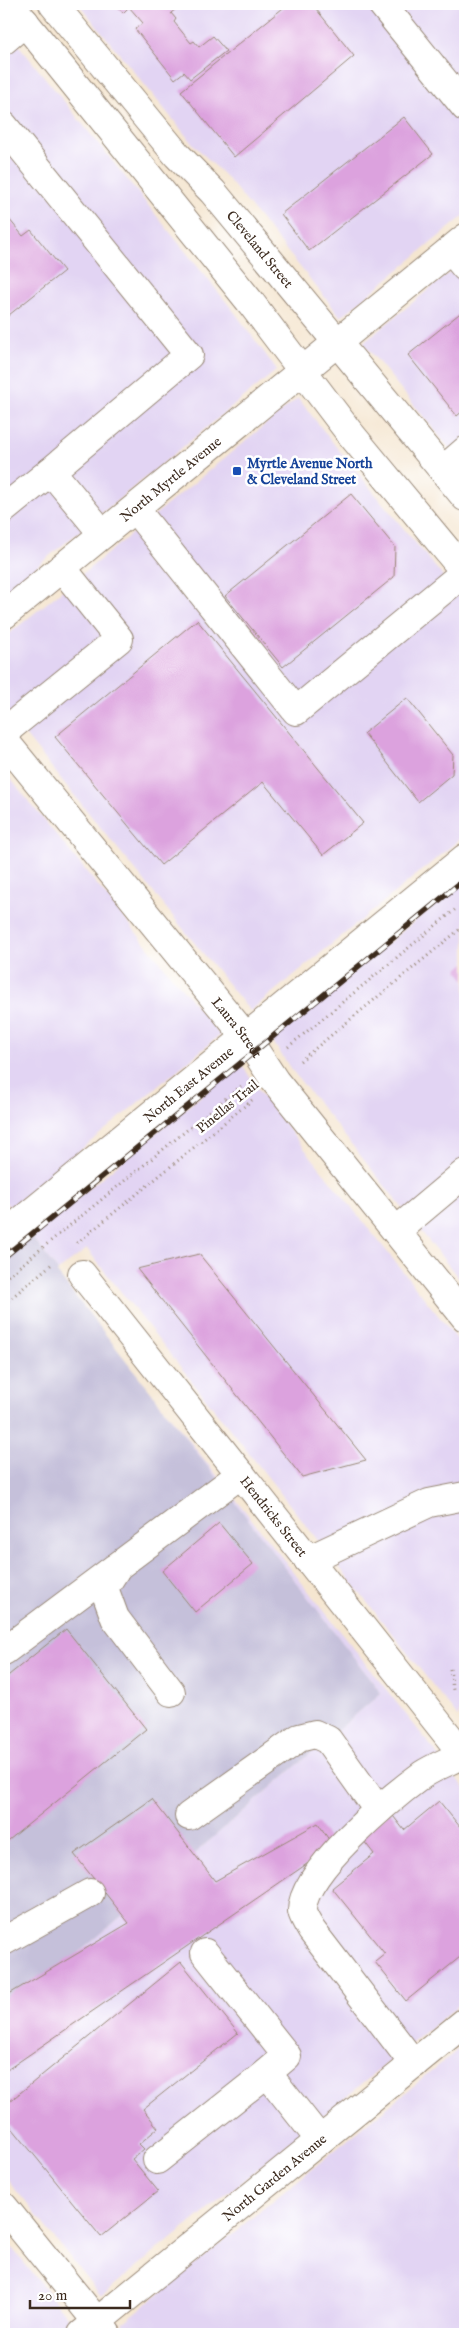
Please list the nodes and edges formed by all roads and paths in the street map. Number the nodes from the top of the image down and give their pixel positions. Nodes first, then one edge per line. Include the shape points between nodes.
1 (53, 4) edge
2 (382, 4) edge
3 (18, 13) edge
4 (4, 40) edge
5 (465, 107) edge
6 (4, 126) edge
7 (460, 251) edge
8 (337, 342) junction
9 (303, 372) junction
10 (465, 451) edge
11 (443, 470) junction
12 (51, 471) junction
13 (465, 497) edge
14 (135, 508) junction
15 (4, 509) edge
16 (103, 534) junction
17 (62, 568) junction
18 (465, 572) edge
19 (4, 615) edge
20 (4, 732) edge
21 (4, 740) edge
22 (465, 858) edge
23 (458, 908) dead end
24 (465, 925) edge
25 (246, 1037) junction
26 (270, 1073) junction
27 (465, 1173) edge
28 (396, 1232) junction
29 (4, 1235) edge
30 (75, 1244) dead end
31 (54, 1262) dead end
32 (82, 1274) dead end
33 (4, 1279) edge
34 (4, 1304) edge
35 (465, 1318) edge
36 (241, 1474) junction
37 (465, 1496) edge
38 (308, 1560) junction
39 (118, 1566) junction
40 (4, 1650) edge
41 (171, 1692) dead end
42 (465, 1753) edge
43 (378, 1810) junction
44 (189, 1816) dead end
45 (90, 1893) dead end
46 (4, 1941) edge
47 (205, 1953) dead end
48 (465, 2022) edge
49 (414, 2064) junction
50 (267, 2073) junction
51 (320, 2140) junction
52 (157, 2160) dead end
53 (4, 2207) edge
54 (95, 2330) edge

1 - 8 street, Cleveland Street via 177,156 213,192
2 - 5 street
3 - 4 street
3 - 9 street via 251,302
6 - 12 street via 189,355
7 - 8 street, North Myrtle Avenue
8 - 9 street, North Myrtle Avenue
8 - 11 street, Cleveland Street
9 - 14 street, North Myrtle Avenue
9 - 18 street
10 - 11 street
11 - 13 street, Cleveland Street
12 - 15 street
12 - 16 street
14 - 16 street, North Myrtle Avenue
14 - 18 street via 296,711
16 - 17 street, North Myrtle Avenue
17 - 19 street, North Myrtle Avenue
17 - 20 street via 119,639
21 - 25 street, Laura Street
22 - 25 street, North East Avenue
23 - 26 path, Pinellas Trail
24 - 26 path, Pinellas Trail
25 - 26 street, Laura Street
25 - 29 street, North East Avenue
26 - 28 street, Laura Street
26 - 30 path, Pinellas Trail
26 - 33 path, Pinellas Trail
27 - 28 street
28 - 35 street, Laura Street
31 - 34 path
32 - 36 street, Hendricks Street
36 - 38 street, Hendricks Street
36 - 39 street
37 - 38 street via 429,1503
38 - 42 street, Hendricks Street
39 - 40 street
39 - 41 street via 104,1588 115,1618
42 - 43 street via 424,1774
43 - 44 street via 328,1740 316,1734 300,1738
43 - 49 street via 340,1846 307,1890 302,1911 312,1931
45 - 46 street
47 - 50 street via 287,2056
48 - 49 street, North Garden Avenue
49 - 51 street, North Garden Avenue
50 - 51 street
50 - 52 street
51 - 54 street, North Garden Avenue
53 - 54 street

